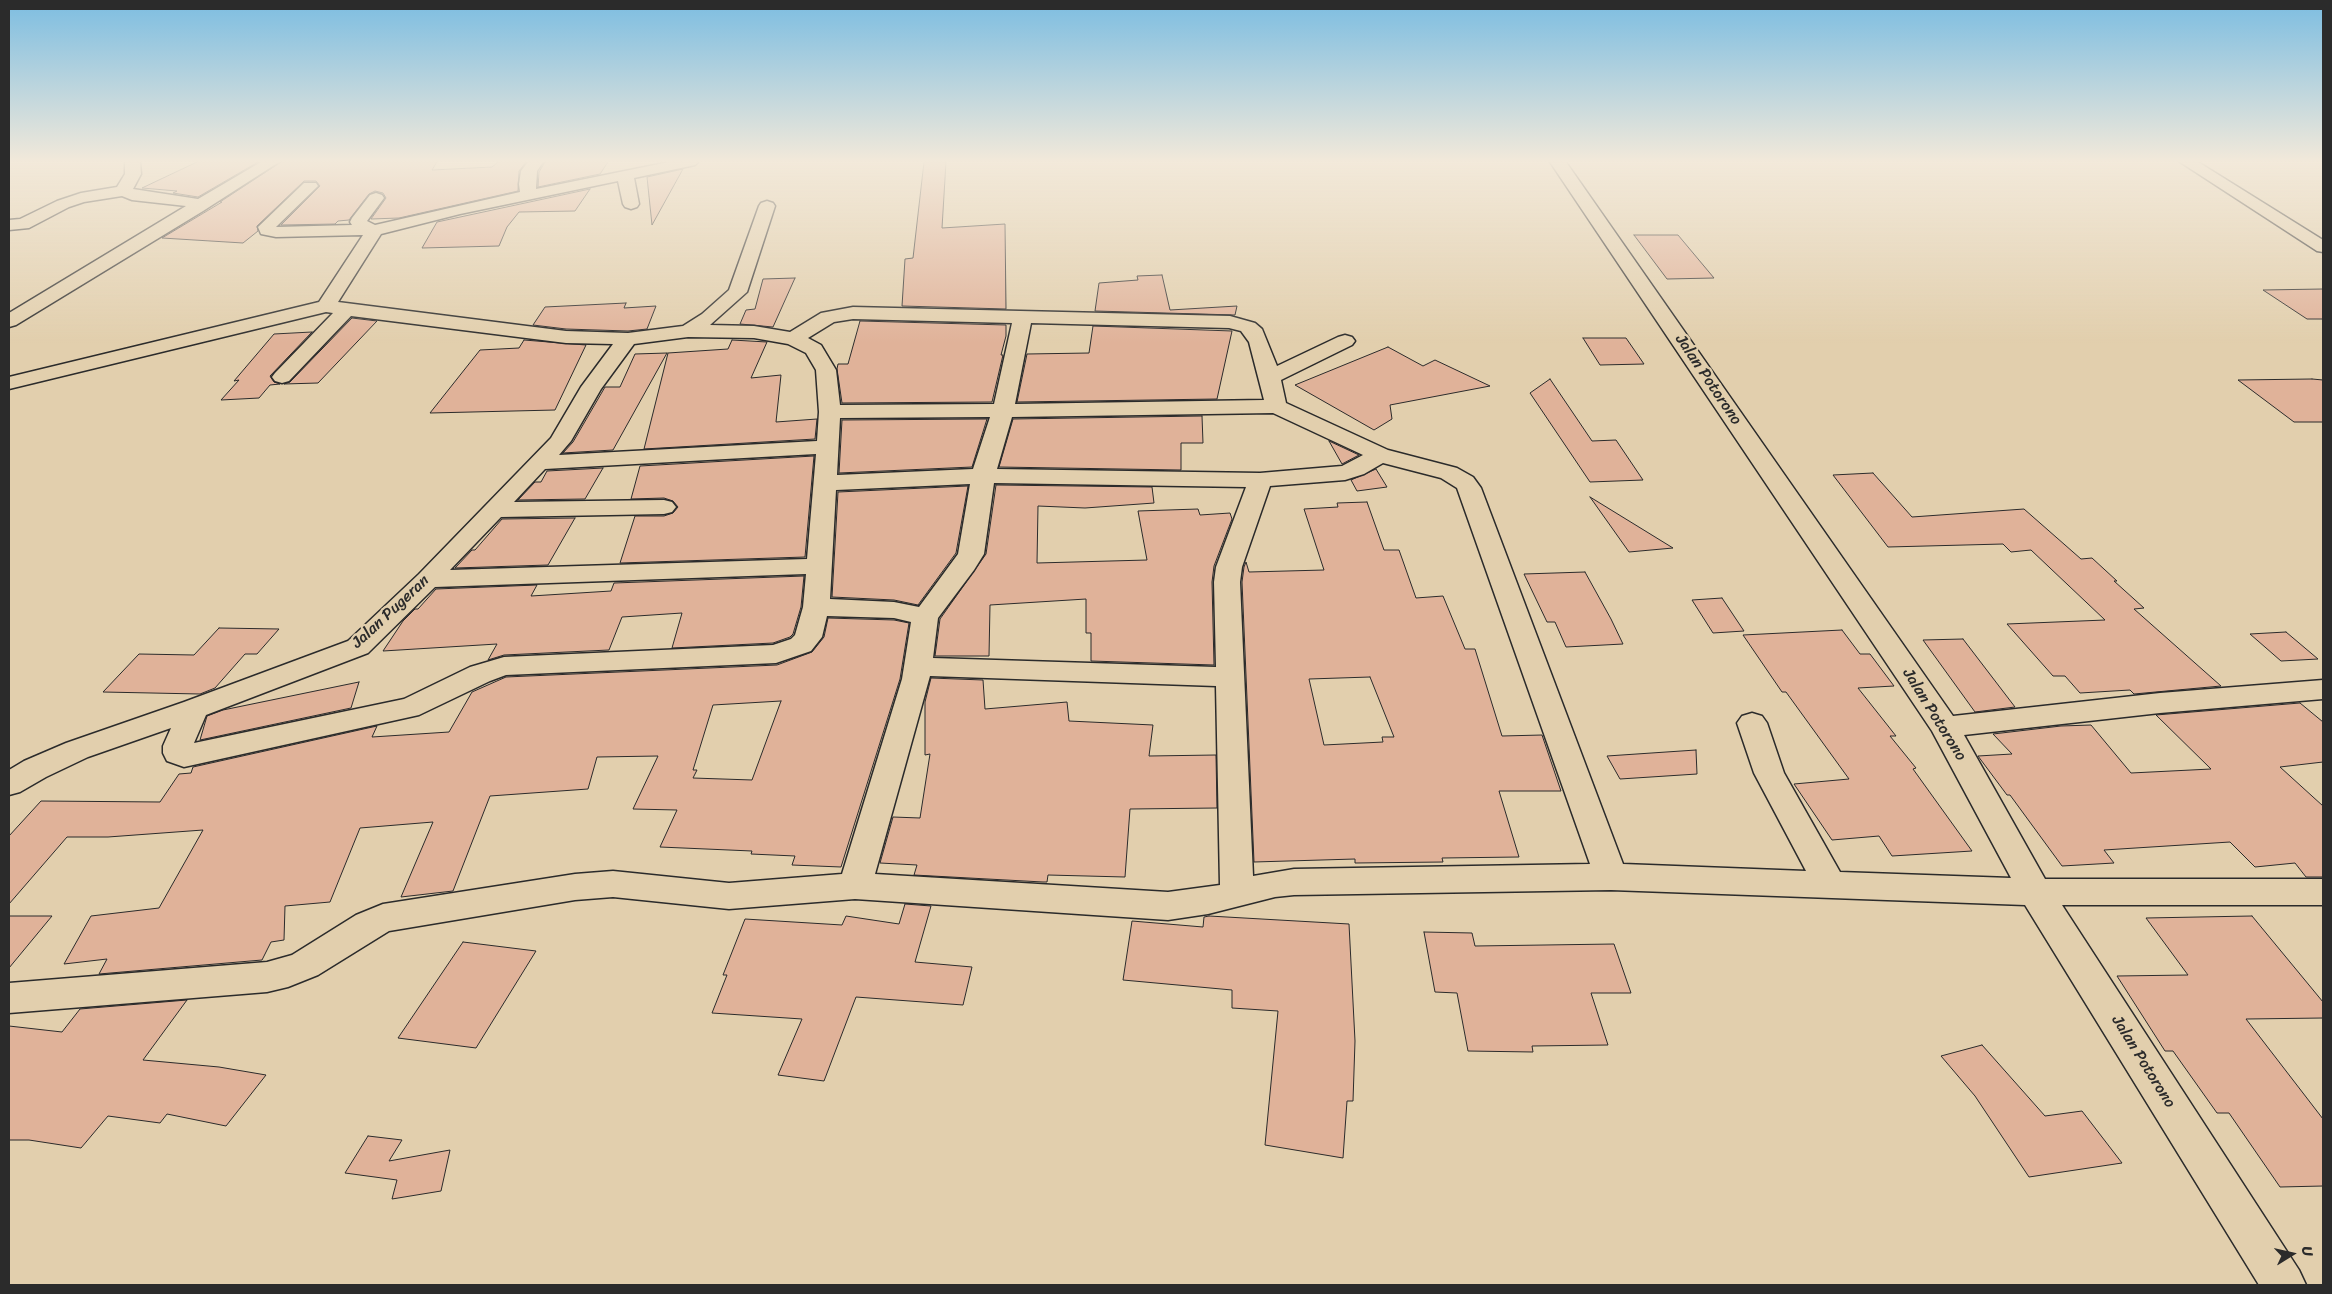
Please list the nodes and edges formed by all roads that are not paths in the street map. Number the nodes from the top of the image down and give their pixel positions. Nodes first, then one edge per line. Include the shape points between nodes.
1 (26, 222) edge
2 (173, 222) edge
3 (271, 222) edge
4 (358, 222) edge
5 (408, 222) edge
6 (761, 222) edge
7 (1599, 222) edge
8 (2285, 222) edge
9 (9, 225) edge
10 (375, 230) junction
11 (2323, 246) edge
12 (326, 306) junction
13 (347, 310) junction
14 (1023, 316) junction
15 (9, 321) edge
16 (688, 331) junction
17 (628, 339) junction
18 (793, 339) junction
19 (1345, 342) dead end
20 (1270, 376) junction
21 (282, 377) dead end
22 (9, 383) edge
23 (1276, 406) junction
24 (1003, 411) junction
25 (830, 412) junction
26 (827, 447) junction
27 (1380, 455) junction
28 (539, 463) junction
29 (983, 476) junction
30 (1260, 480) junction
31 (825, 483) junction
32 (664, 507) dead end
33 (494, 510) junction
34 (819, 566) junction
35 (428, 579) junction
36 (816, 607) junction
37 (925, 617) junction
38 (919, 667) junction
39 (1230, 677) junction
40 (2323, 689) edge
41 (194, 709) junction
42 (1752, 723) dead end
43 (1945, 727) junction
44 (9, 784) edge
45 (1611, 877) junction
46 (1830, 885) junction
47 (855, 886) junction
48 (2036, 892) junction
49 (2323, 892) edge
50 (1237, 894) junction
51 (9, 998) edge
52 (2284, 1285) edge

1 - 9 street
2 - 15 street
3 - 10 street via 267,230 284,232
4 - 10 street
5 - 10 street
6 - 16 street via 738,292 709,318
7 - 43 street, Jalan Potorono
8 - 11 street
10 - 12 street
12 - 13 street
12 - 22 street
13 - 17 street via 526,333
13 - 21 street
14 - 18 street via 853,313 823,319
14 - 20 street via 1230,322 1248,327 1255,334
14 - 24 street
16 - 17 street
16 - 18 street via 754,332
17 - 28 street, Jalan Pugeran via 591,388 560,441
18 - 25 street via 814,349 822,362 826,370
19 - 20 street
20 - 23 street
23 - 24 street
23 - 27 street
24 - 25 street
24 - 29 street
25 - 26 street
26 - 28 street
26 - 31 street
27 - 30 street via 1344,473
27 - 45 street via 1449,472 1469,488
28 - 33 street, Jalan Pugeran
29 - 30 street
29 - 31 street
29 - 37 street via 969,560
30 - 39 street via 1229,567
31 - 34 street
32 - 33 street
33 - 35 street, Jalan Pugeran
34 - 35 street
34 - 36 street
35 - 41 street, Jalan Pugeran via 358,647
36 - 37 street via 894,610
36 - 41 street via 808,637 801,645 776,654 504,666 408,708 184,756 178,753 178,746
37 - 38 street
38 - 39 street
38 - 47 street
39 - 50 street
40 - 43 street
41 - 44 street, Jalan Pugeran via 77,750
42 - 46 street via 1769,773
43 - 48 street, Jalan Potorono
45 - 46 street
45 - 50 street via 1294,882
46 - 48 street
47 - 50 street via 1168,906
47 - 51 street via 729,896 613,884 576,887 383,918 288,972
48 - 49 street
48 - 52 street, Jalan Potorono

